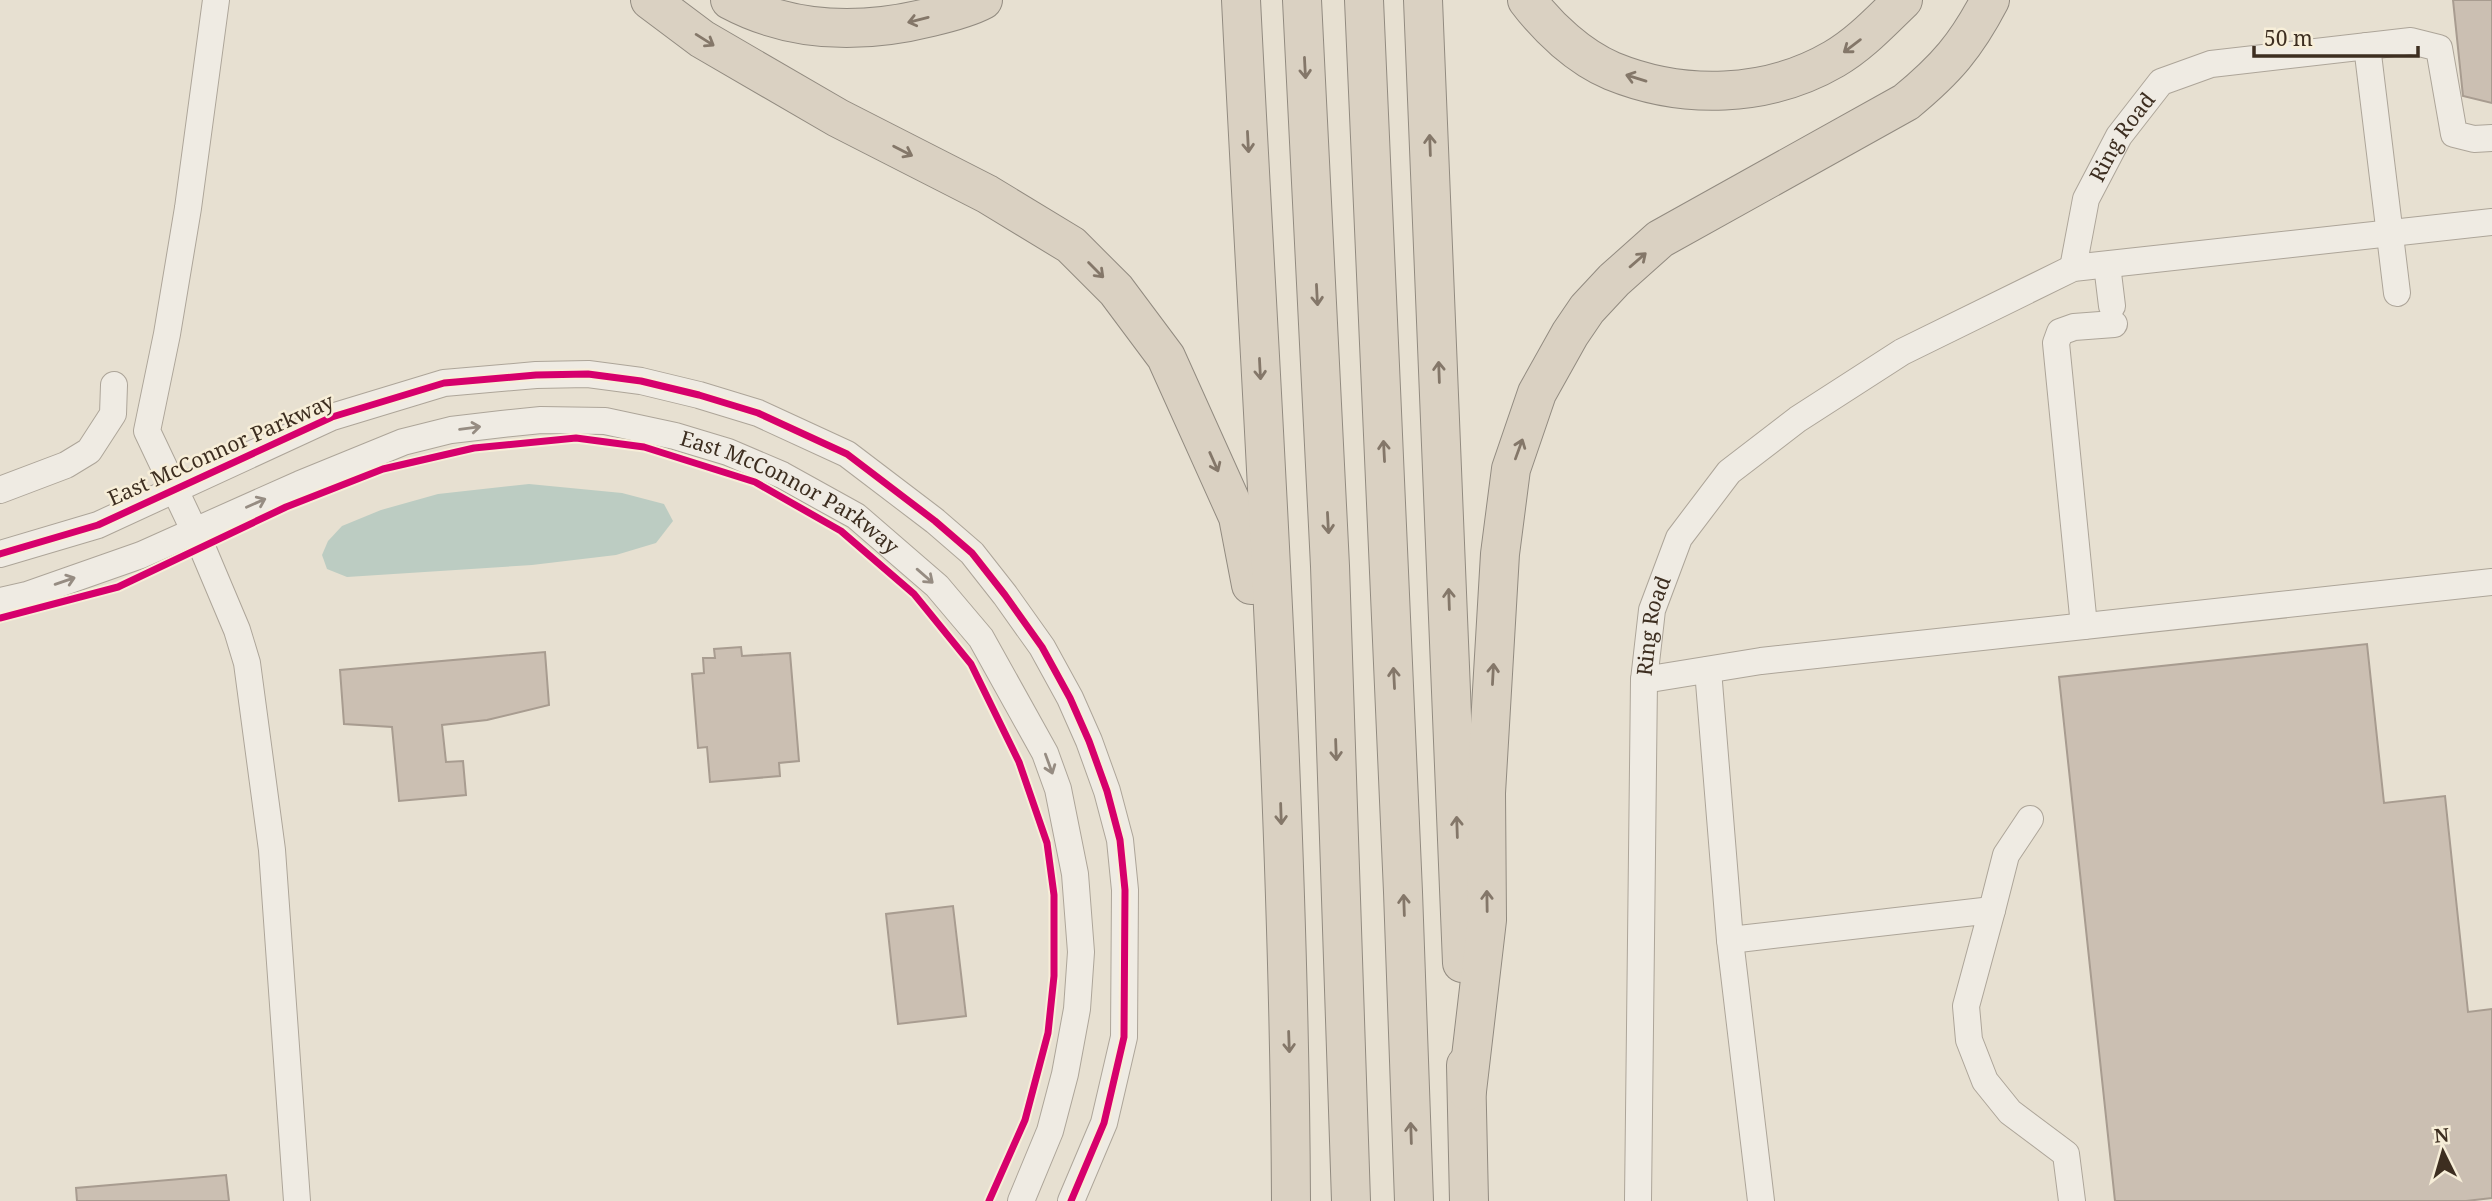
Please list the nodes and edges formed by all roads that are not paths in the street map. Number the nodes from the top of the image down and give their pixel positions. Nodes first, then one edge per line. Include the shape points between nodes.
1 (216, 0) edge
2 (650, 0) edge
3 (730, 0) edge
4 (983, 0) edge
5 (1241, 0) edge
6 (1302, 0) edge
7 (1364, 0) edge
8 (1423, 0) edge
9 (1527, 0) edge
10 (1903, 0) edge
11 (1990, 0) edge
12 (2367, 46) junction
13 (2492, 138) edge
14 (2492, 222) edge
15 (2390, 233) junction
16 (2107, 265) junction
17 (2073, 268) junction
18 (2397, 293) dead end
19 (114, 385) dead end
20 (176, 489) junction
21 (0, 490) edge
22 (194, 531) junction
23 (0, 554) edge
24 (2492, 582) edge
25 (0, 601) edge
26 (2084, 626) junction
27 (1708, 670) junction
28 (1644, 680) junction
29 (1278, 722) junction
30 (2029, 819) dead end
31 (1992, 910) junction
32 (1730, 940) junction
33 (1467, 1091) junction
34 (297, 1201) edge
35 (1021, 1201) edge
36 (1070, 1201) edge
37 (1291, 1201) edge
38 (1351, 1201) edge
39 (1414, 1201) edge
40 (1469, 1201) edge
41 (1638, 1201) edge
42 (1761, 1201) edge
43 (2072, 1201) edge

1 - 20 street via 188,208 147,431
2 -> 29 highway via 702,39 838,118 987,194 1071,245 1116,290 1166,357 1238,517
4 -> 3 highway via 902,24 849,30 790,23
5 -> 29 highway
6 -> 38 highway via 1330,566
39 -> 7 highway
33 -> 8 highway
10 -> 9 highway via 1832,60 1777,84 1720,92 1665,88 1612,71 1569,43
33 -> 11 highway via 1487,920 1486,793 1500,554 1511,469 1537,393 1587,309 1660,239 1906,102 1961,49
12 - 13 street, Ring Road via 2411,41 2438,48 2454,134
12 - 15 street
12 - 17 street, Ring Road via 2211,64 2161,82 2119,136 2086,199
14 - 15 street, Ring Road
15 - 16 street, Ring Road
15 - 18 street
16 - 17 street, Ring Road
16 - 26 street via 2113,315 2060,332 2056,344
17 - 28 street, Ring Road via 1902,352 1798,419 1729,472 1679,538 1651,610
19 - 21 street via 113,414 89,451 66,465
20 - 22 street
20 - 23 street, East McConnor Parkway via 98,525
20 - 36 street, East McConnor Parkway via 332,417 444,383 588,374 641,381 758,413 847,454 935,521 972,553 1042,647 1090,741 1119,840 1125,890 1124,1037 1104,1123
25 -> 22 street, East McConnor Parkway via 141,555
22 - 34 street via 247,663 272,850
22 -> 35 street, East McConnor Parkway via 404,442 451,430 541,420 605,421 675,436 782,475 856,516 937,586 981,638 1045,753 1058,789 1075,874 1081,952 1077,1009 1050,1131
24 - 26 street
26 - 27 street
27 - 28 street
27 - 32 street
28 - 41 street, Ring Road
29 -> 37 highway
30 - 31 street via 2006,855
31 - 32 street
31 - 43 street via 1966,1006 1969,1040 1985,1081 2010,1112 2066,1154
32 - 42 street
33 - 40 highway

